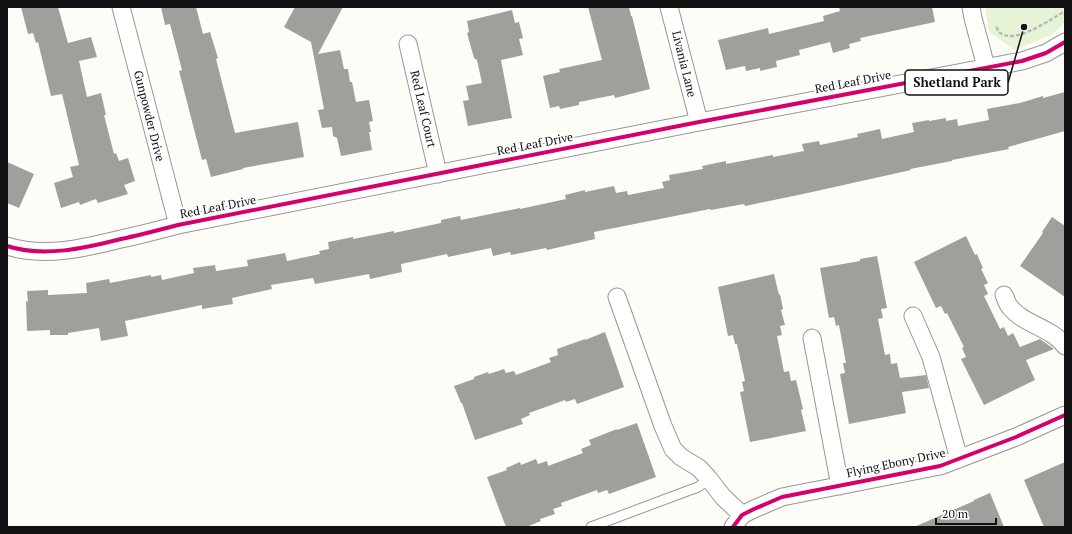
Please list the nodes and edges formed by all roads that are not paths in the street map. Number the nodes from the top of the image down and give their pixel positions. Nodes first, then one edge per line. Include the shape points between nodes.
1 (121, 7) edge
2 (669, 7) edge
3 (971, 7) edge
4 (1065, 42) edge
5 (408, 44) dead end
6 (986, 67) junction
7 (699, 122) junction
8 (438, 174) junction
9 (178, 225) junction
10 (7, 246) edge
11 (1004, 295) dead end
12 (617, 297) dead end
13 (913, 316) dead end
14 (812, 338) dead end
15 (1065, 346) edge
16 (1065, 415) edge
17 (959, 459) junction
18 (709, 479) junction
19 (840, 486) junction
20 (738, 521) edge
21 (591, 527) edge

1 - 9 street, Gunpowder Drive
2 - 7 street, Livania Lane
3 - 6 street
4 - 6 street, Red Leaf Drive via 1046,53 1022,61
5 - 8 street, Red Leaf Court
6 - 7 street, Red Leaf Drive
7 - 8 street, Red Leaf Drive
8 - 9 street, Red Leaf Drive
9 - 10 street, Red Leaf Drive via 62,251 40,252
11 - 15 street via 1009,306 1019,316 1053,334
12 - 18 street via 673,449 699,468
13 - 17 street via 931,357
14 - 19 street
16 - 17 street, Flying Ebony Drive
17 - 19 street, Flying Ebony Drive via 940,466
18 - 20 street
18 - 21 lane via 698,487
19 - 20 street, Flying Ebony Drive via 782,497 754,509

